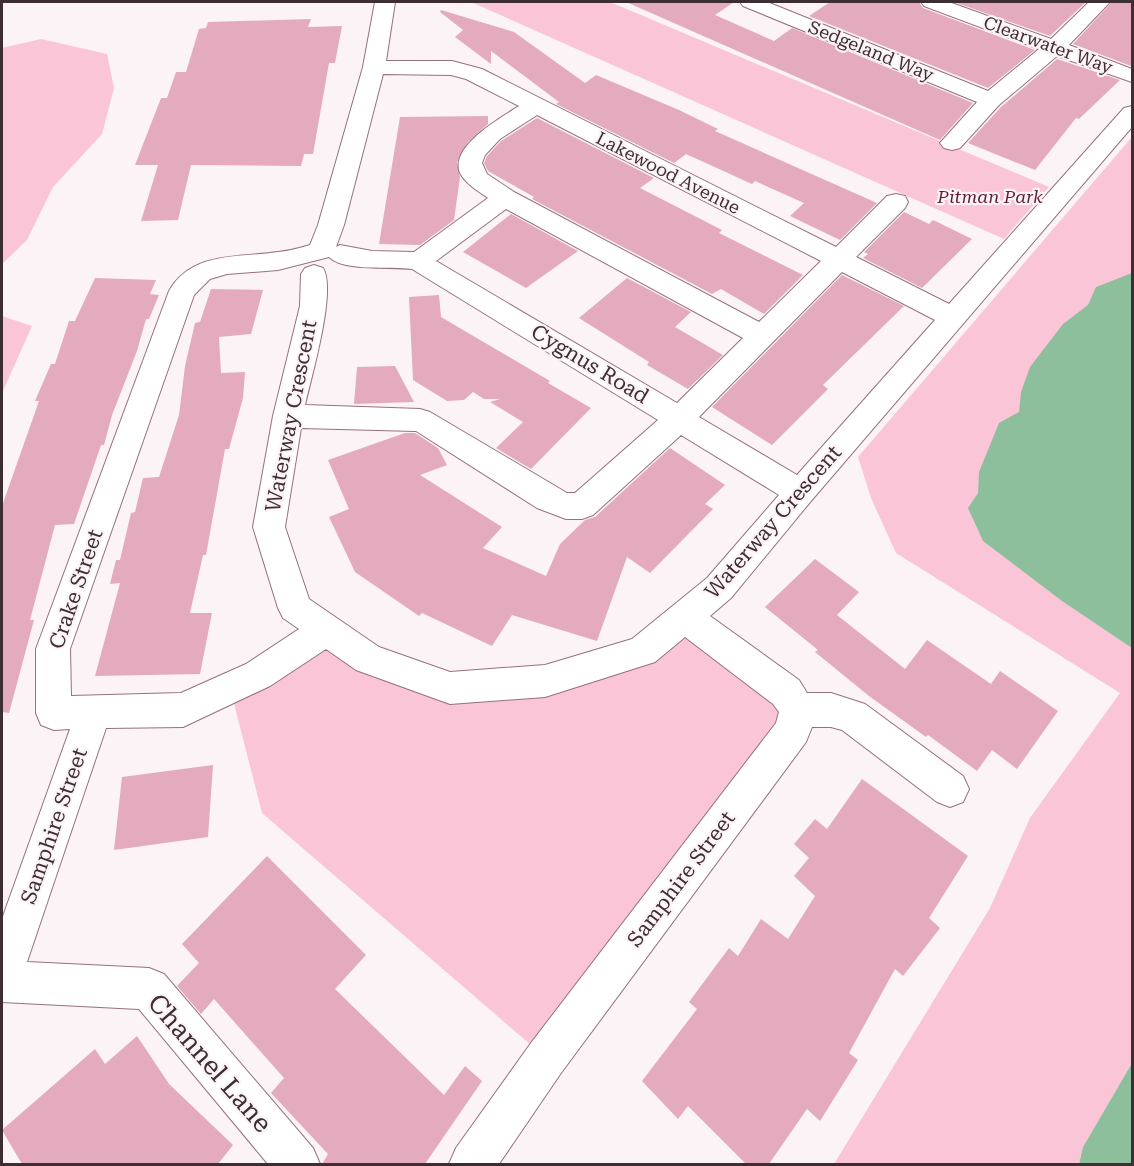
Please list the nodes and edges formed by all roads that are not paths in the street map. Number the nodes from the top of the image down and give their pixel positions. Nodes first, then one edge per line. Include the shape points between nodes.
1 (385, 2) edge
2 (750, 2) edge
3 (931, 2) edge
4 (1090, 4) edge
5 (1055, 47) junction
6 (374, 67) junction
7 (1132, 76) edge
8 (991, 100) junction
9 (535, 106) junction
10 (1132, 113) edge
11 (952, 143) dead end
12 (505, 198) junction
13 (896, 202) dead end
14 (326, 258) junction
15 (838, 259) junction
16 (419, 262) junction
17 (953, 317) junction
18 (762, 336) junction
19 (288, 416) junction
20 (679, 418) junction
21 (800, 492) junction
22 (685, 617) junction
23 (326, 630) junction
24 (797, 710) junction
25 (94, 711) junction
26 (950, 789) dead end
27 (2, 975) edge
28 (2, 981) edge
29 (297, 1164) edge
30 (471, 1164) edge

1 - 6 street, Waterway Crescent
2 - 8 street, Sedgeland Way
3 - 5 street, Clearwater Way
4 - 5 street
5 - 7 street, Clearwater Way
5 - 8 street
6 - 9 street, Lakewood Avenue via 452,68 474,74
6 - 14 street, Waterway Crescent
8 - 11 street
9 - 12 street via 481,142 472,153 472,172
9 - 15 street, Lakewood Avenue
10 - 17 street, Waterway Crescent
12 - 16 street
12 - 18 street
13 - 15 street
14 - 16 street, Cygnus Road
14 - 19 street, Waterway Crescent
14 - 25 street, Crake Street via 225,265 201,273 182,291 52,649 54,713
15 - 17 street, Lakewood Avenue
15 - 18 street
16 - 20 street, Cygnus Road
17 - 21 street, Waterway Crescent
18 - 20 street
19 - 20 street via 420,420 548,499 566,506 582,506
19 - 23 street, Waterway Crescent via 269,527 295,608
20 - 21 street, Cygnus Road
21 - 22 street, Waterway Crescent via 719,588
22 - 23 street, Waterway Crescent via 643,651 632,655 545,681 450,688 368,659
22 - 24 street via 786,692
23 - 25 street, Crake Street via 258,675 183,710
24 - 26 street via 831,710 852,716
24 - 30 street, Samphire Street via 793,730
25 - 27 street, Samphire Street
28 - 29 street, Channel Lane via 149,988

